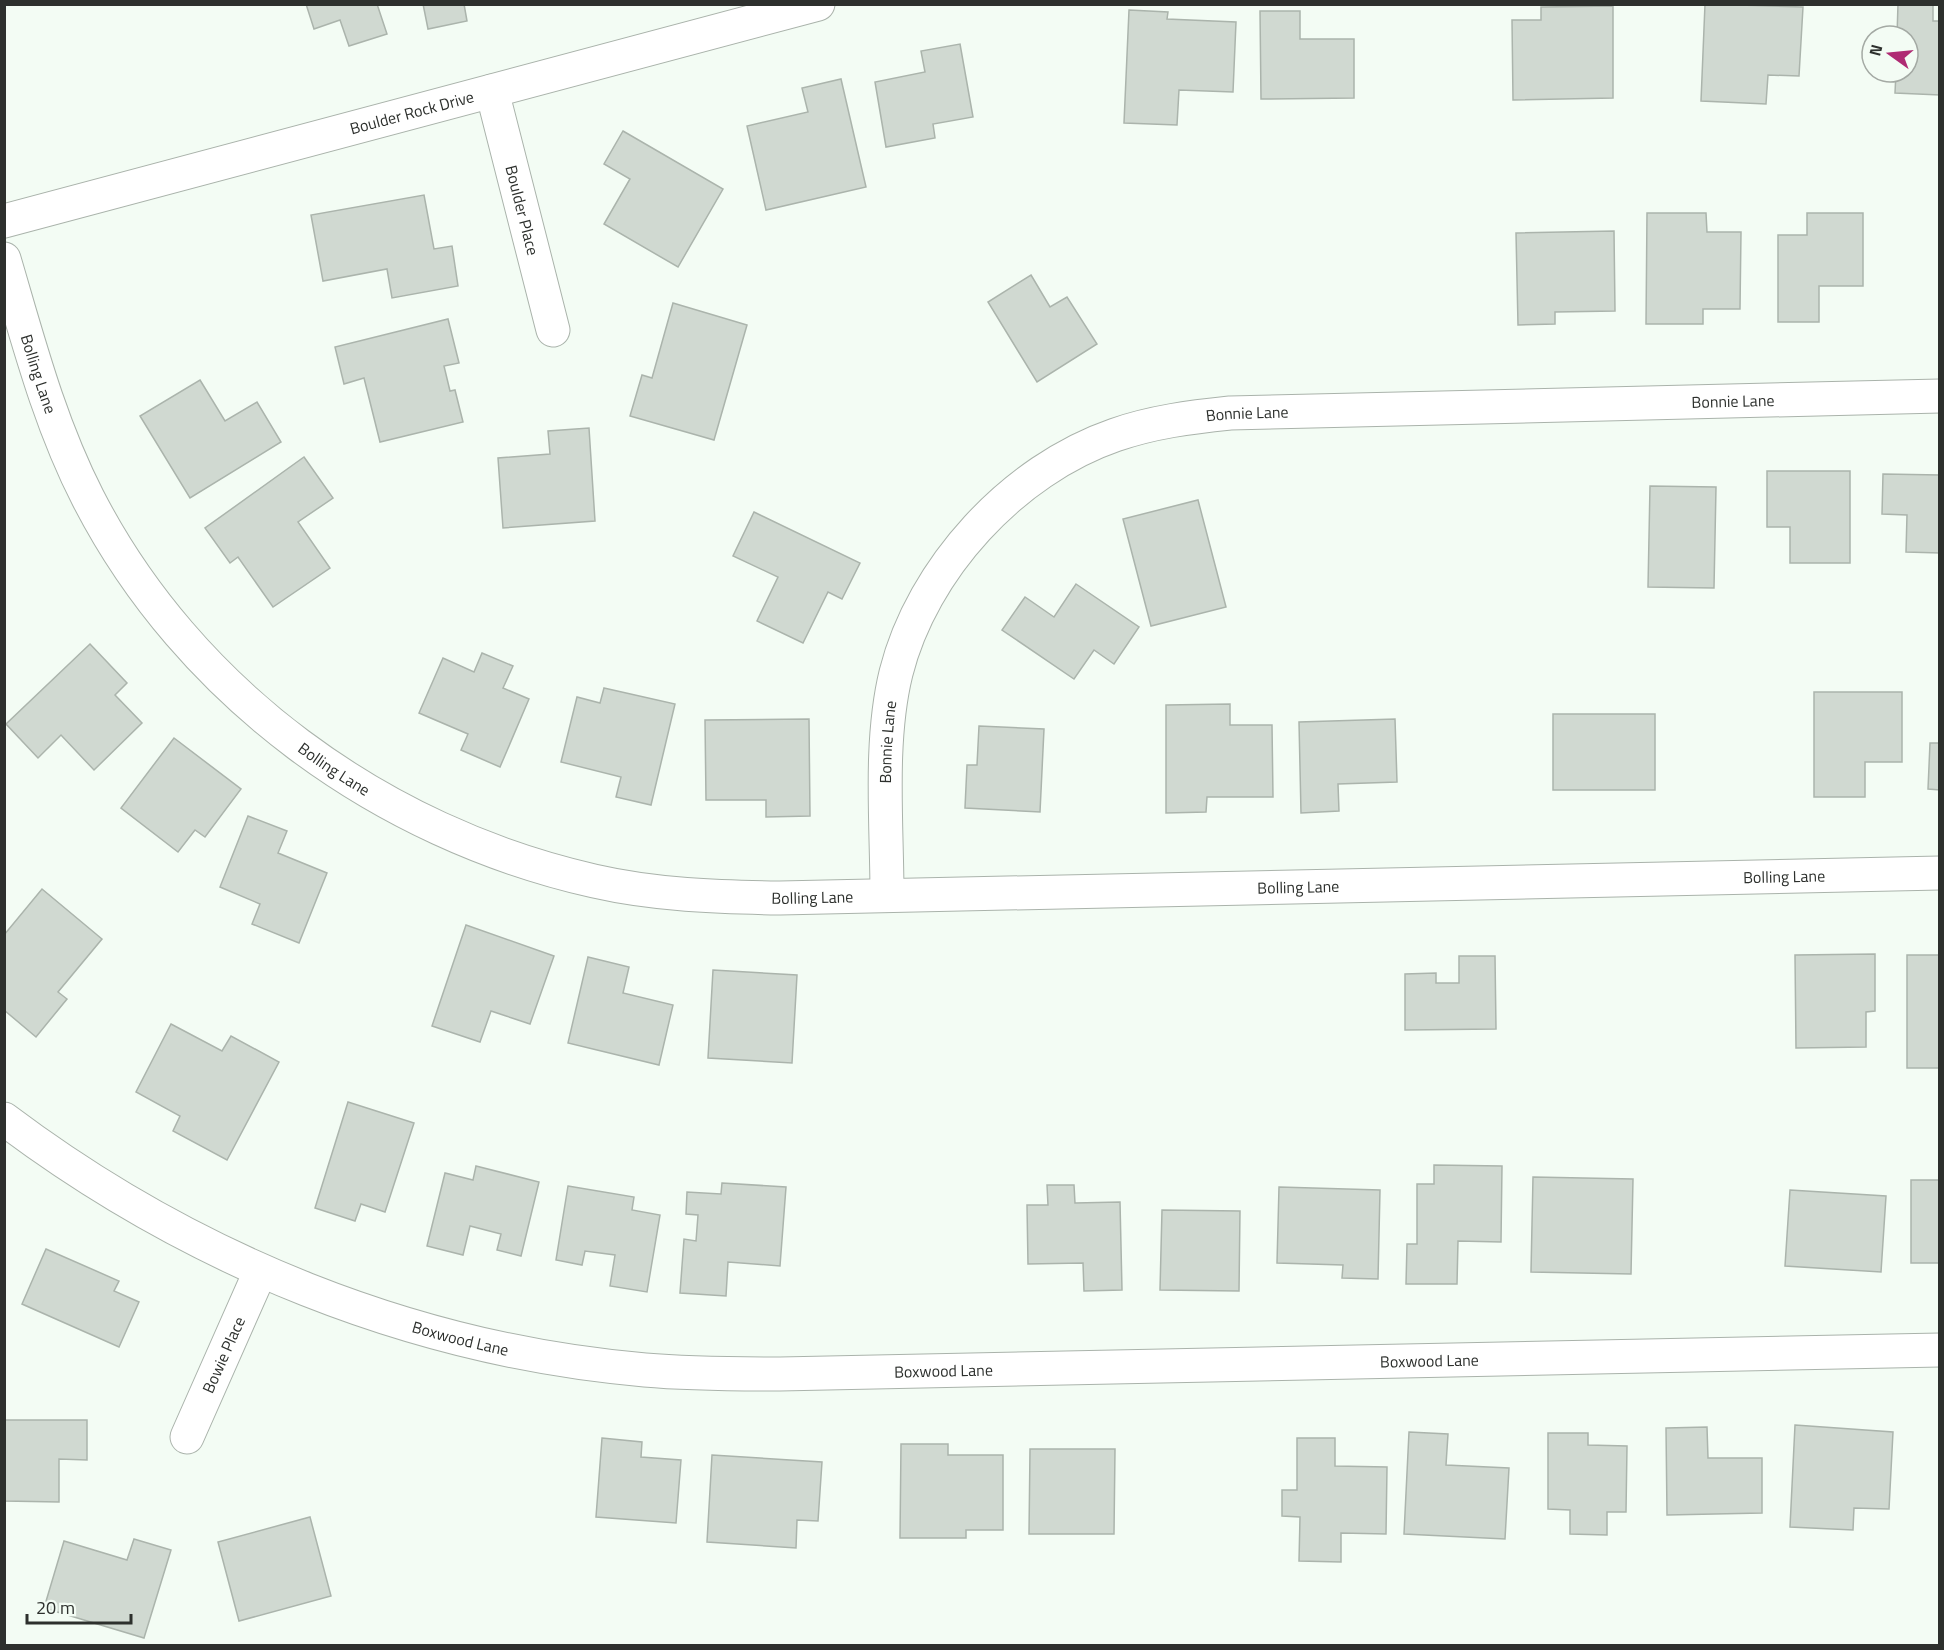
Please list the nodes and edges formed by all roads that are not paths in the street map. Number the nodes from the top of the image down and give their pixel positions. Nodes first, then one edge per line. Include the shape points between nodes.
1 (818, 4) edge
2 (492, 91) junction
3 (4, 221) edge
4 (4, 259) edge
5 (553, 330) dead end
6 (1940, 396) edge
7 (1940, 873) edge
8 (887, 895) junction
9 (4, 1119) edge
10 (260, 1272) junction
11 (1940, 1350) edge
12 (187, 1437) dead end

1 - 2 street, Boulder Rock Drive
2 - 3 street, Boulder Rock Drive
2 - 5 street, Boulder Place
4 - 8 street, Bolling Lane via 46,399 88,498 115,545 169,621 202,658 265,718 326,765 373,795 458,837 594,881 650,891 728,897
6 - 8 street, Bonnie Lane via 1230,413 1147,425 1084,448 1024,486 991,515 944,570 913,625 891,702
7 - 8 street, Bolling Lane
9 - 10 street, Boxwood Lane via 147,1214
10 - 11 street, Boxwood Lane via 398,1321 478,1344 599,1365 707,1374
10 - 12 street, Bowie Place

